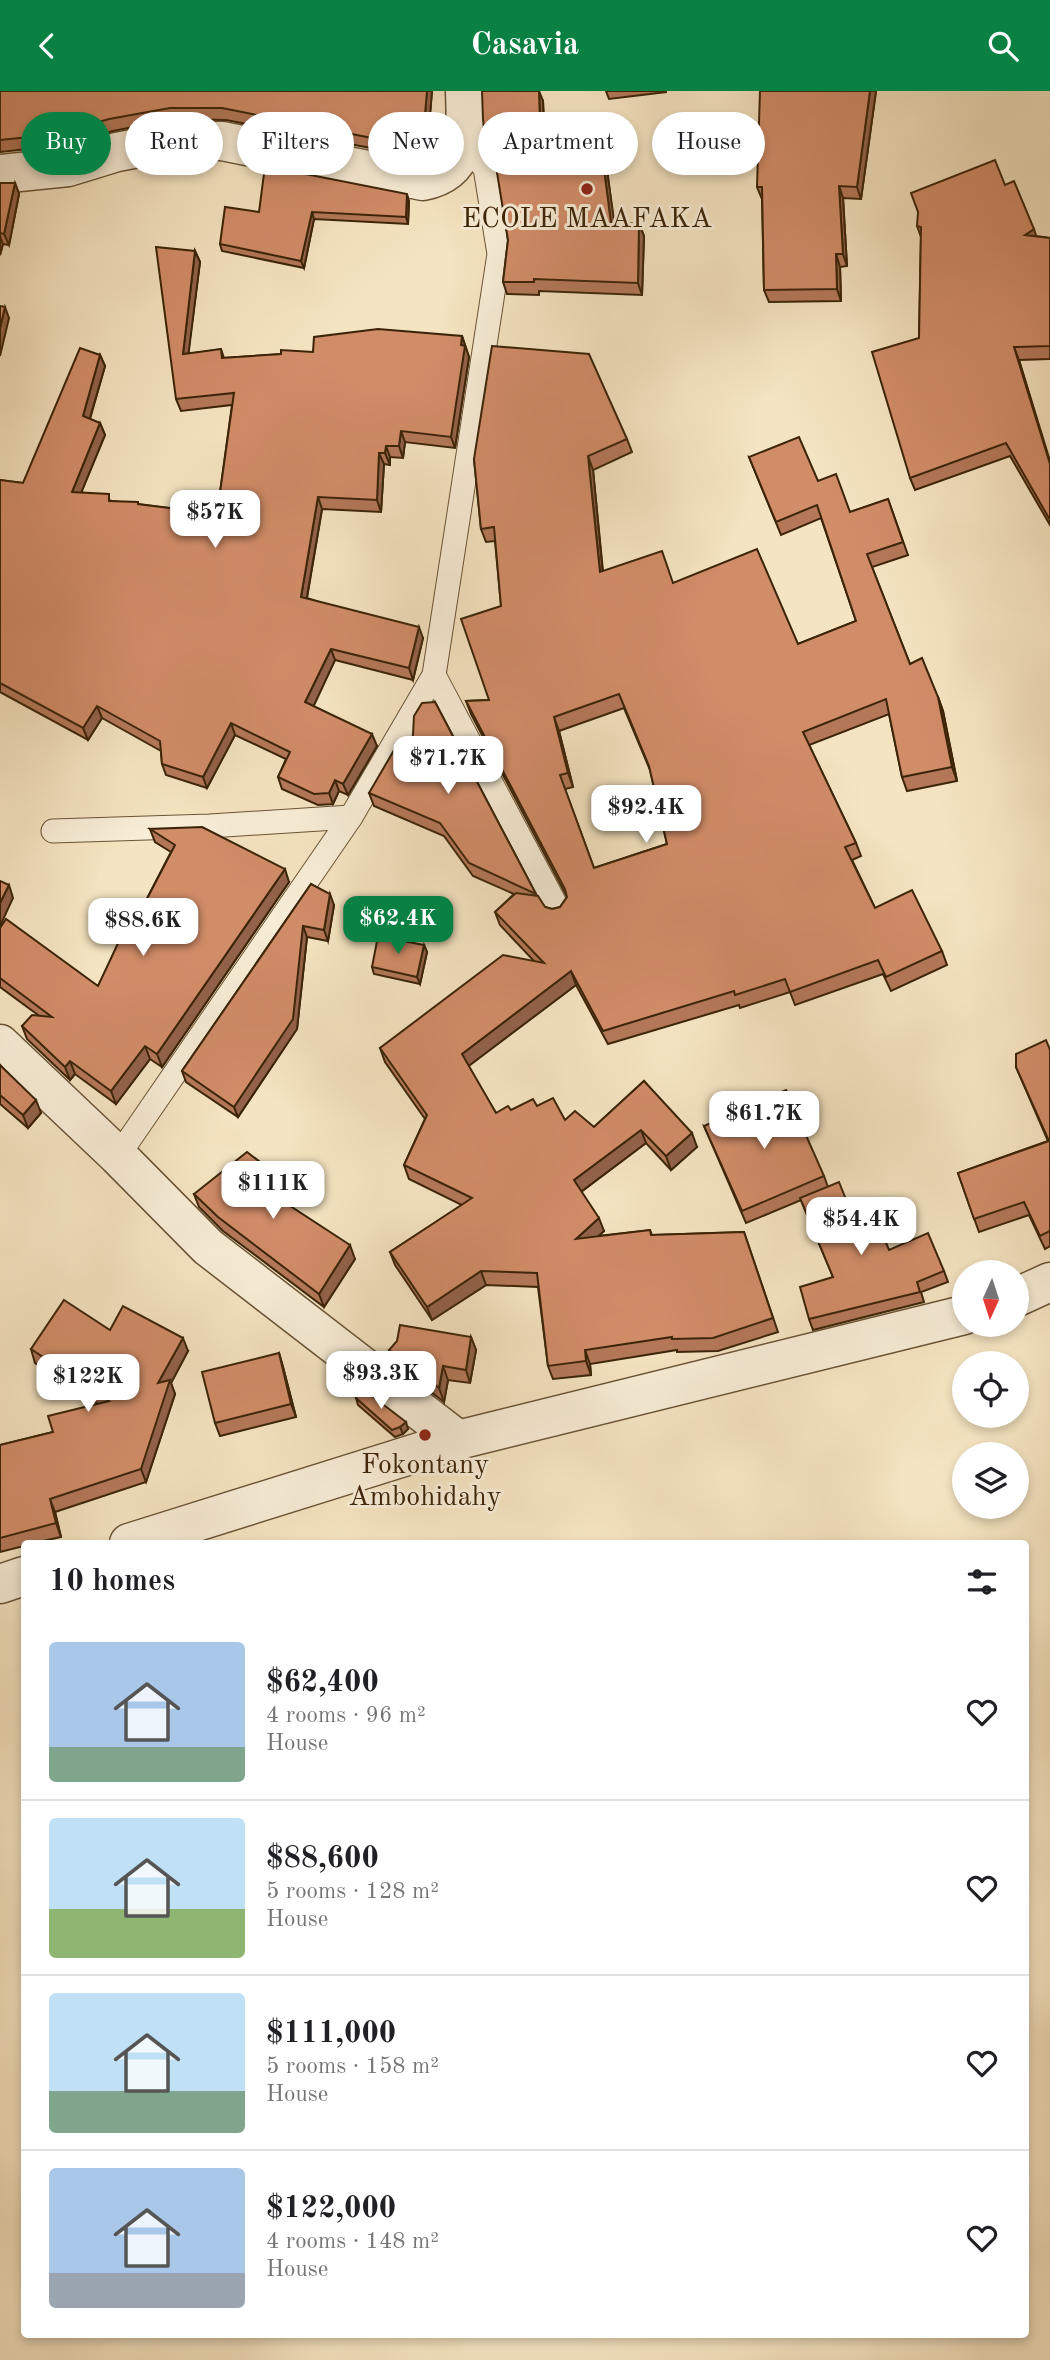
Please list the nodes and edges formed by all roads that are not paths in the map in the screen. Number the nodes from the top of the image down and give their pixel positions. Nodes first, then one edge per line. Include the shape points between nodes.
1 (465, 91) edge
2 (464, 118) edge
3 (464, 145) edge
4 (368, 170) edge
5 (0, 174) edge
6 (393, 175) edge
7 (441, 175) edge
8 (434, 675) junction
9 (351, 817) junction
10 (53, 831) dead end
11 (558, 909) edge
12 (0, 1044) edge
13 (118, 1156) junction
14 (1050, 1282) edge
15 (1029, 1292) edge
16 (952, 1318) edge
17 (458, 1440) junction
18 (139, 1540) edge
19 (21, 1577) edge
20 (0, 1584) edge

1 - 2 street
3 - 8 lane via 485,168 499,254
4 - 5 street via 222,141 174,141 68,167
6 - 7 street via 423,181
8 - 9 lane
8 - 11 lane
9 - 10 lane
9 - 13 lane
12 - 13 street
13 - 17 street via 208,1247
14 - 15 street
16 - 17 street
17 - 18 street
19 - 20 street

